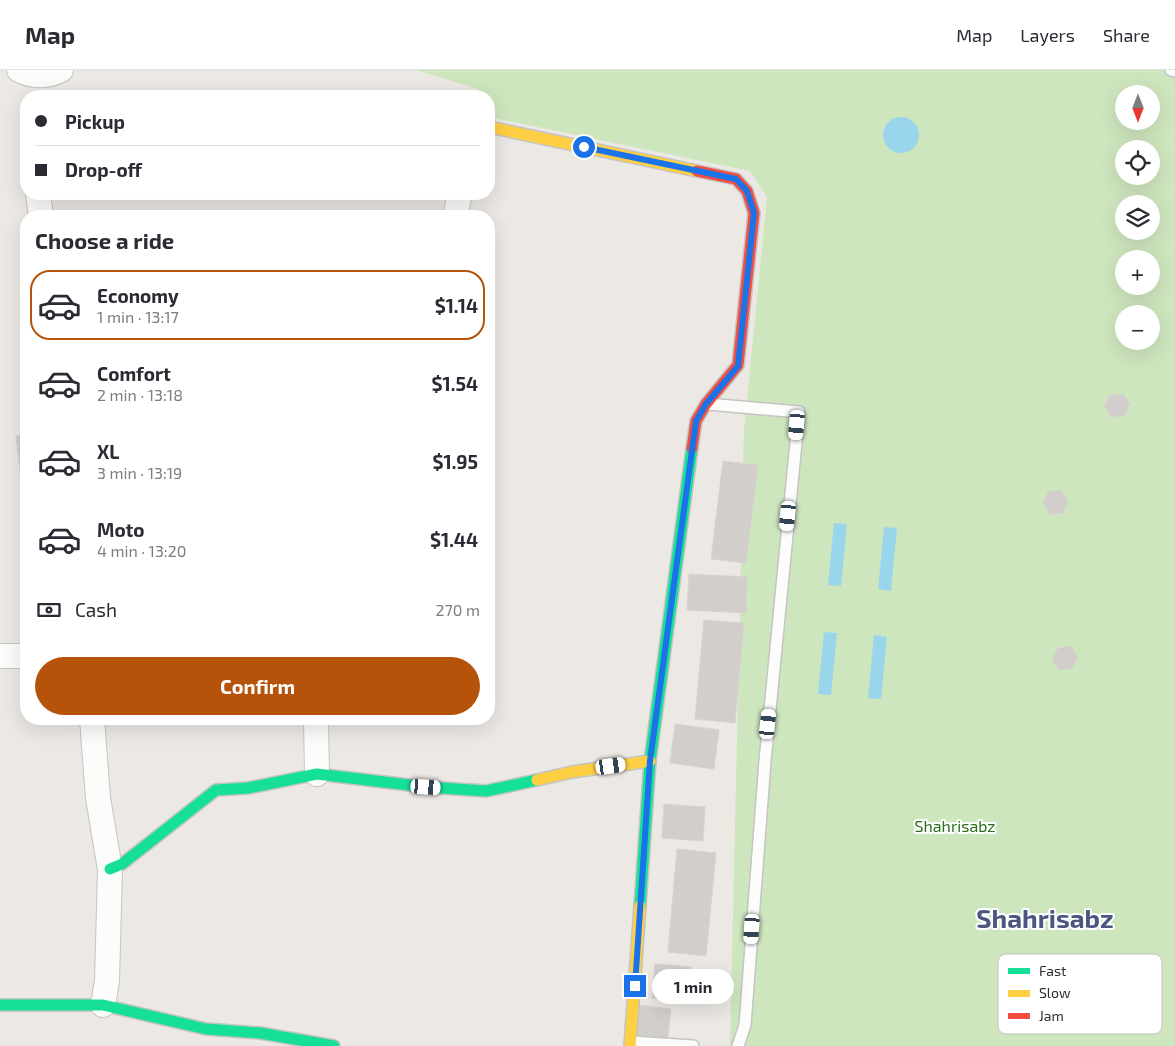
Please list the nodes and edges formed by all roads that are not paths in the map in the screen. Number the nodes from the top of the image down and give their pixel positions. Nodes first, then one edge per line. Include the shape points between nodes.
1 (62, 70) edge
2 (25, 80) edge
3 (495, 128) edge
4 (706, 404) junction
5 (0, 656) edge
6 (20, 656) edge
7 (92, 725) edge
8 (316, 725) edge
9 (650, 761) junction
10 (317, 774) junction
11 (110, 869) junction
12 (0, 1005) edge
13 (103, 1005) junction
14 (627, 1045) edge
15 (334, 1046) edge
16 (693, 1046) edge
17 (738, 1046) edge

1 - 2 street
3 - 4 street via 736,179 747,191 754,213 738,366
4 - 9 street via 696,421
4 - 17 lane via 799,412 765,761 745,1026
5 - 6 street
7 - 11 street via 98,798
8 - 10 street
9 - 10 street via 572,772 486,791
9 - 14 street
10 - 11 street via 248,788 216,790 122,864
11 - 13 street via 107,981
12 - 13 street
13 - 15 street via 206,1029 260,1033
14 - 16 lane

